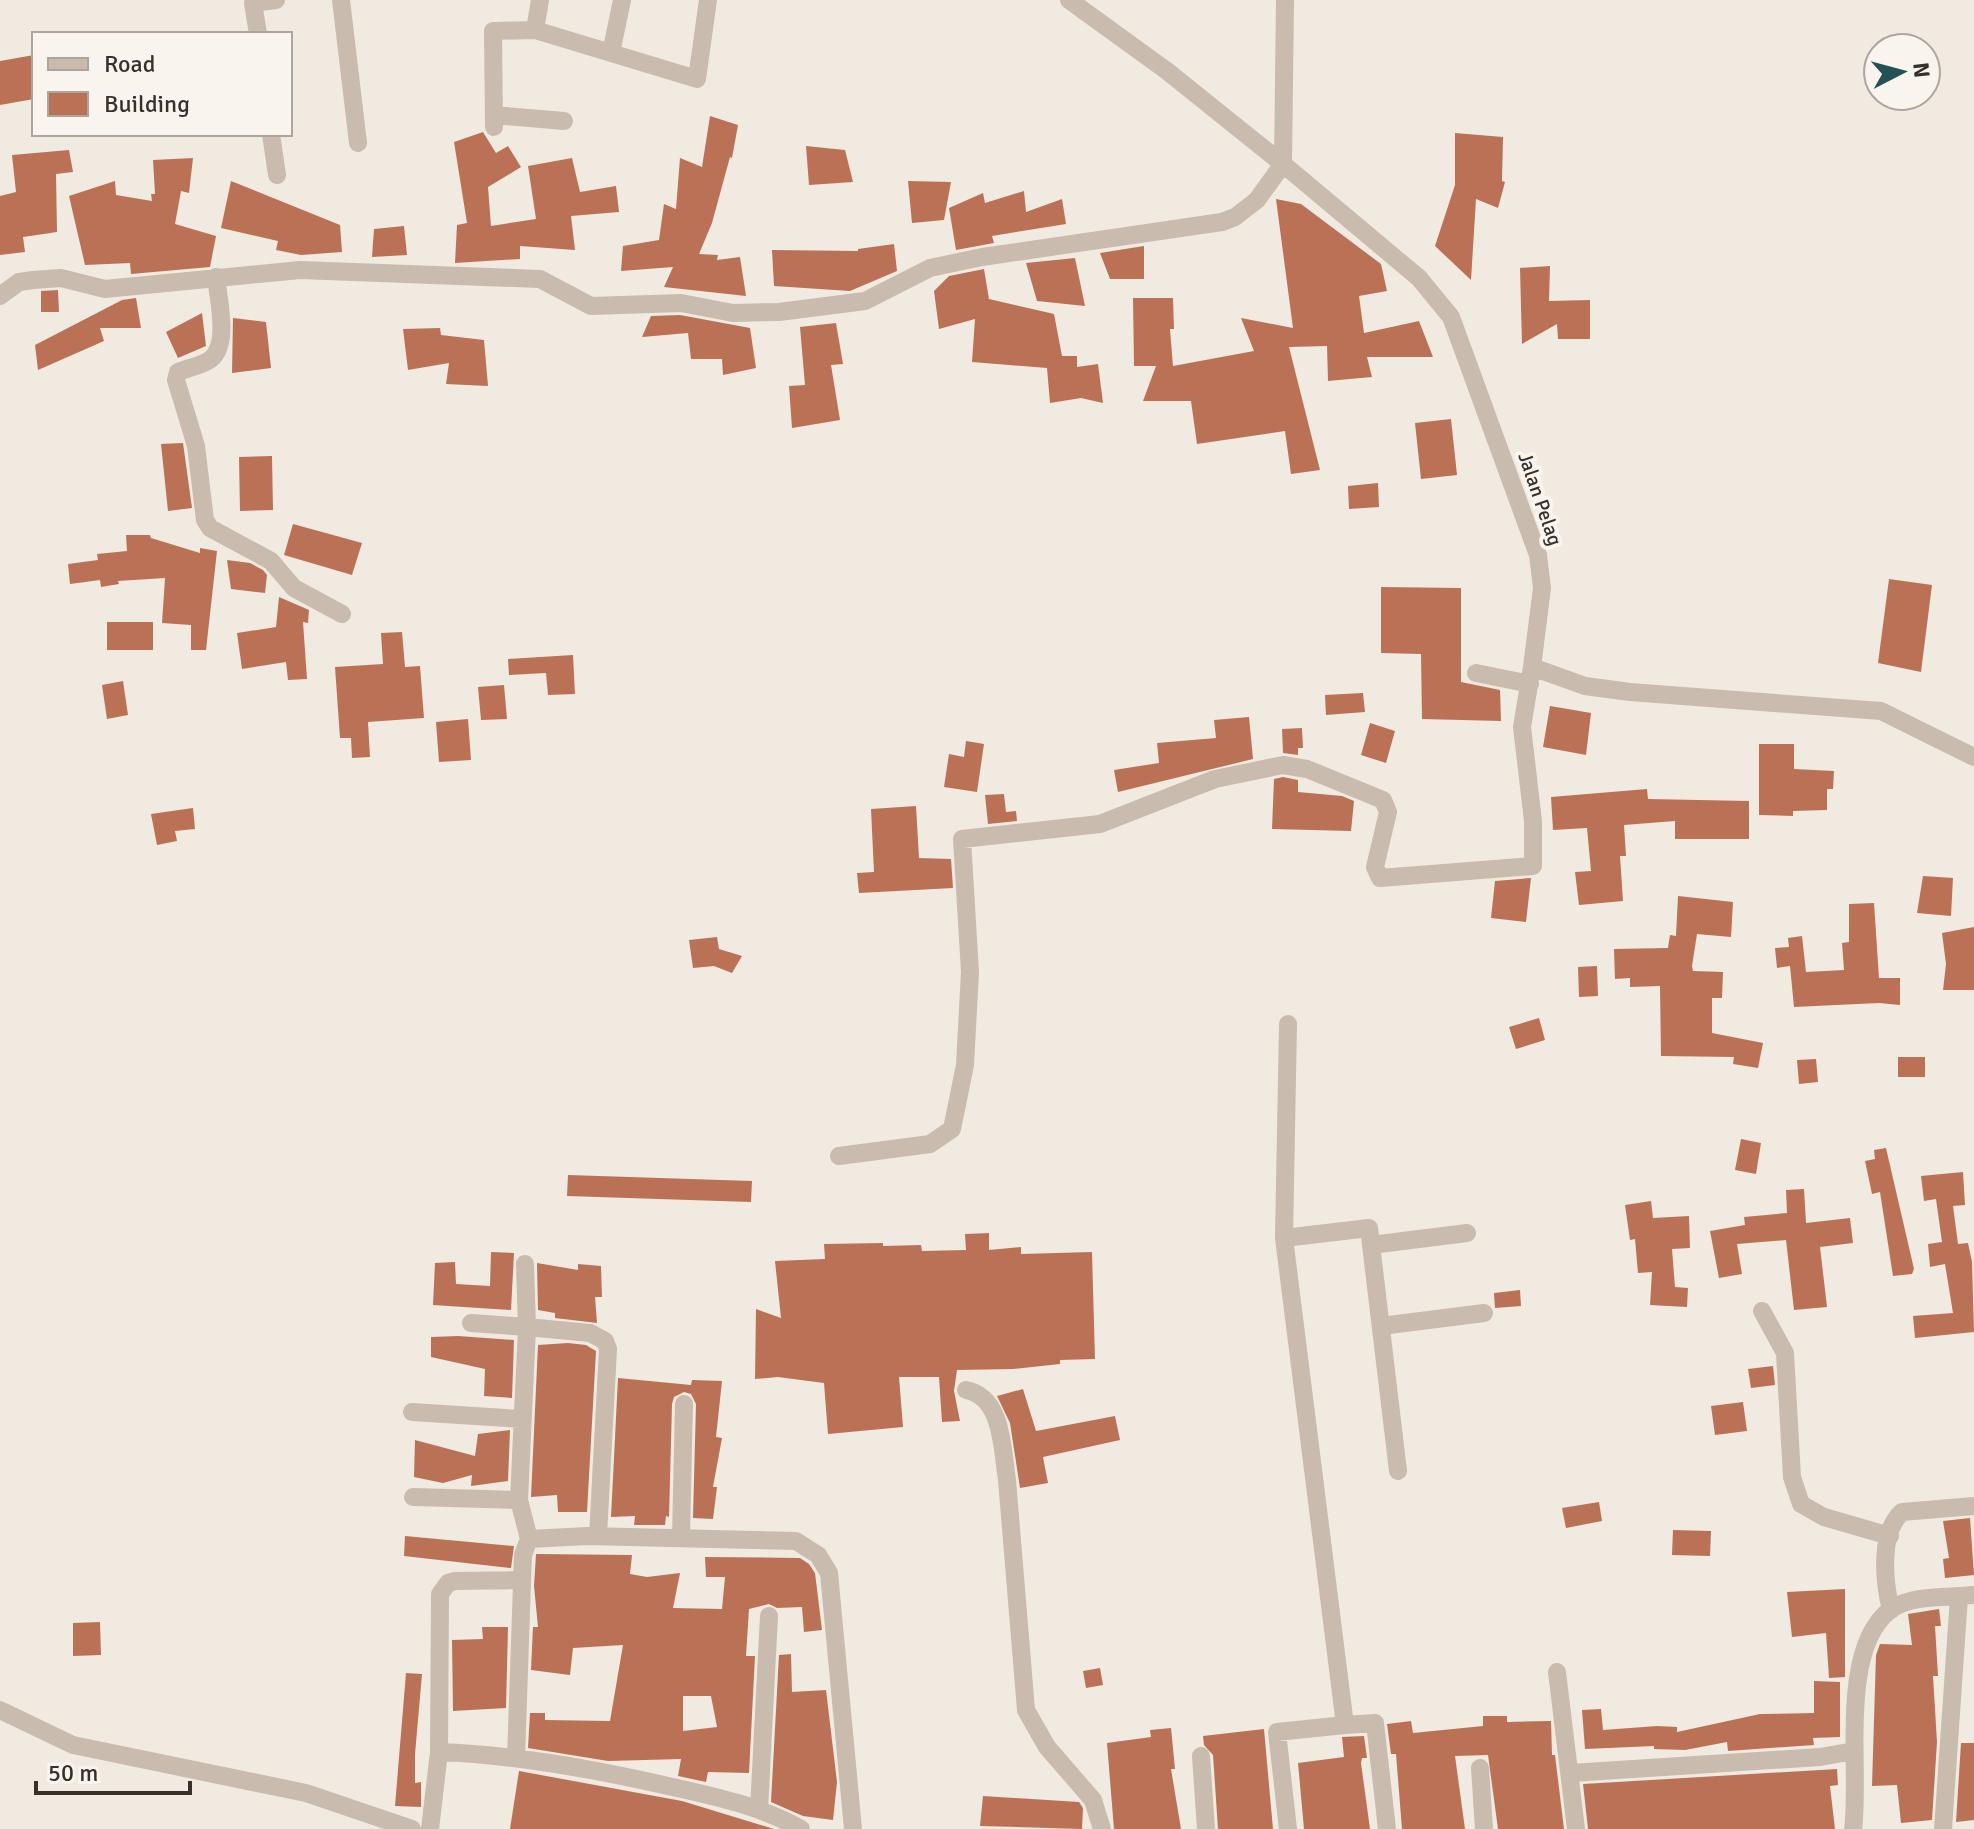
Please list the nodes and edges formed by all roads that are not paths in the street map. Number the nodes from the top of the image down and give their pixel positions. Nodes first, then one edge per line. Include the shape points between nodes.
1 (276, 0) edge
2 (341, 0) edge
3 (540, 0) edge
4 (622, 0) edge
5 (708, 0) edge
6 (1069, 0) edge
7 (1285, 0) edge
8 (535, 30) junction
9 (258, 32) edge
10 (611, 53) junction
11 (564, 121) dead end
12 (271, 136) edge
13 (358, 143) dead end
14 (1283, 164) junction
15 (277, 175) dead end
16 (216, 277) junction
17 (0, 296) edge
18 (342, 614) dead end
19 (1476, 673) dead end
20 (1531, 675) junction
21 (1974, 757) edge
22 (1288, 1024) dead end
23 (839, 1156) dead end
24 (1467, 1233) dead end
25 (1284, 1238) junction
26 (1371, 1245) junction
27 (525, 1264) dead end
28 (1762, 1311) dead end
29 (1484, 1313) dead end
30 (471, 1323) dead end
31 (1381, 1326) junction
32 (527, 1327) junction
33 (966, 1390) dead end
34 (684, 1404) dead end
35 (412, 1412) dead end
36 (521, 1419) junction
37 (1398, 1471) dead end
38 (413, 1497) dead end
39 (519, 1500) junction
40 (1974, 1506) edge
41 (598, 1536) junction
42 (1890, 1536) junction
43 (681, 1537) junction
44 (529, 1539) junction
45 (522, 1580) junction
46 (1967, 1596) edge
47 (1891, 1610) junction
48 (769, 1616) dead end
49 (1557, 1672) dead end
50 (0, 1710) edge
51 (1345, 1725) junction
52 (1854, 1751) junction
53 (439, 1752) junction
54 (1201, 1756) dead end
55 (516, 1758) junction
56 (1480, 1768) dead end
57 (1571, 1773) junction
58 (759, 1810) junction
59 (380, 1824) edge
60 (412, 1829) edge
61 (430, 1829) edge
62 (801, 1829) edge
63 (853, 1829) edge
64 (1102, 1829) edge
65 (1206, 1829) edge
66 (1288, 1829) edge
67 (1387, 1829) edge
68 (1484, 1829) edge
69 (1576, 1829) edge
70 (1853, 1829) edge
71 (1943, 1829) edge

1 - 9 street via 253,3
2 - 13 street
3 - 8 street
4 - 10 street
5 - 10 street via 697,79
6 - 14 street, Jalan Pelag
7 - 14 street
8 - 10 street
8 - 11 street via 493,31 494,121
12 - 15 street
14 - 16 street via 1257,200 1222,222 930,268 865,301 838,306 733,313 681,303 602,307 584,303 552,281 526,277 374,270
14 - 20 street, Jalan Pelag via 1419,278 1451,317 1538,555 1542,588
16 - 17 street via 105,289 68,279 33,280 19,282
16 - 18 street via 218,349 208,362 178,372 176,380 198,457 205,520 214,531 271,561 294,588
19 - 20 street
20 - 21 street via 1630,692 1881,711
20 - 23 street, Jalan Pelag via 1522,727 1533,866 1380,878 1375,872 1388,812 1383,800 1307,769 1283,765 1215,779 1100,824 962,839 970,972 965,1065 952,1129 930,1144
22 - 25 street
24 - 26 street
25 - 26 street via 1369,1228
25 - 51 street
26 - 31 street
27 - 32 street
28 - 42 street via 1785,1353 1792,1477 1801,1504 1824,1517
29 - 31 street
30 - 32 street
31 - 37 street
32 - 36 street
32 - 41 street via 590,1333 605,1341
33 - 64 street via 987,1399 1001,1442 1026,1710 1047,1747 1093,1800
34 - 43 street
35 - 36 street
36 - 39 street
38 - 39 street
39 - 44 street
40 - 42 street via 1902,1512 1892,1523
41 - 43 street
41 - 44 street
42 - 47 street via 1885,1586
43 - 63 street via 796,1541 818,1555 829,1573
44 - 45 street
45 - 53 street via 455,1581 443,1589
45 - 55 street
46 - 47 street via 1924,1598
46 - 71 street
47 - 52 street via 1870,1633 1862,1654
48 - 58 street
49 - 57 street
50 - 59 street via 73,1745 306,1793
51 - 66 street via 1277,1732
51 - 67 street via 1375,1723
52 - 57 street
52 - 70 street
53 - 55 street
53 - 61 street
54 - 65 street
55 - 58 street via 626,1776
56 - 68 street
57 - 69 street
58 - 62 street
59 - 60 street

